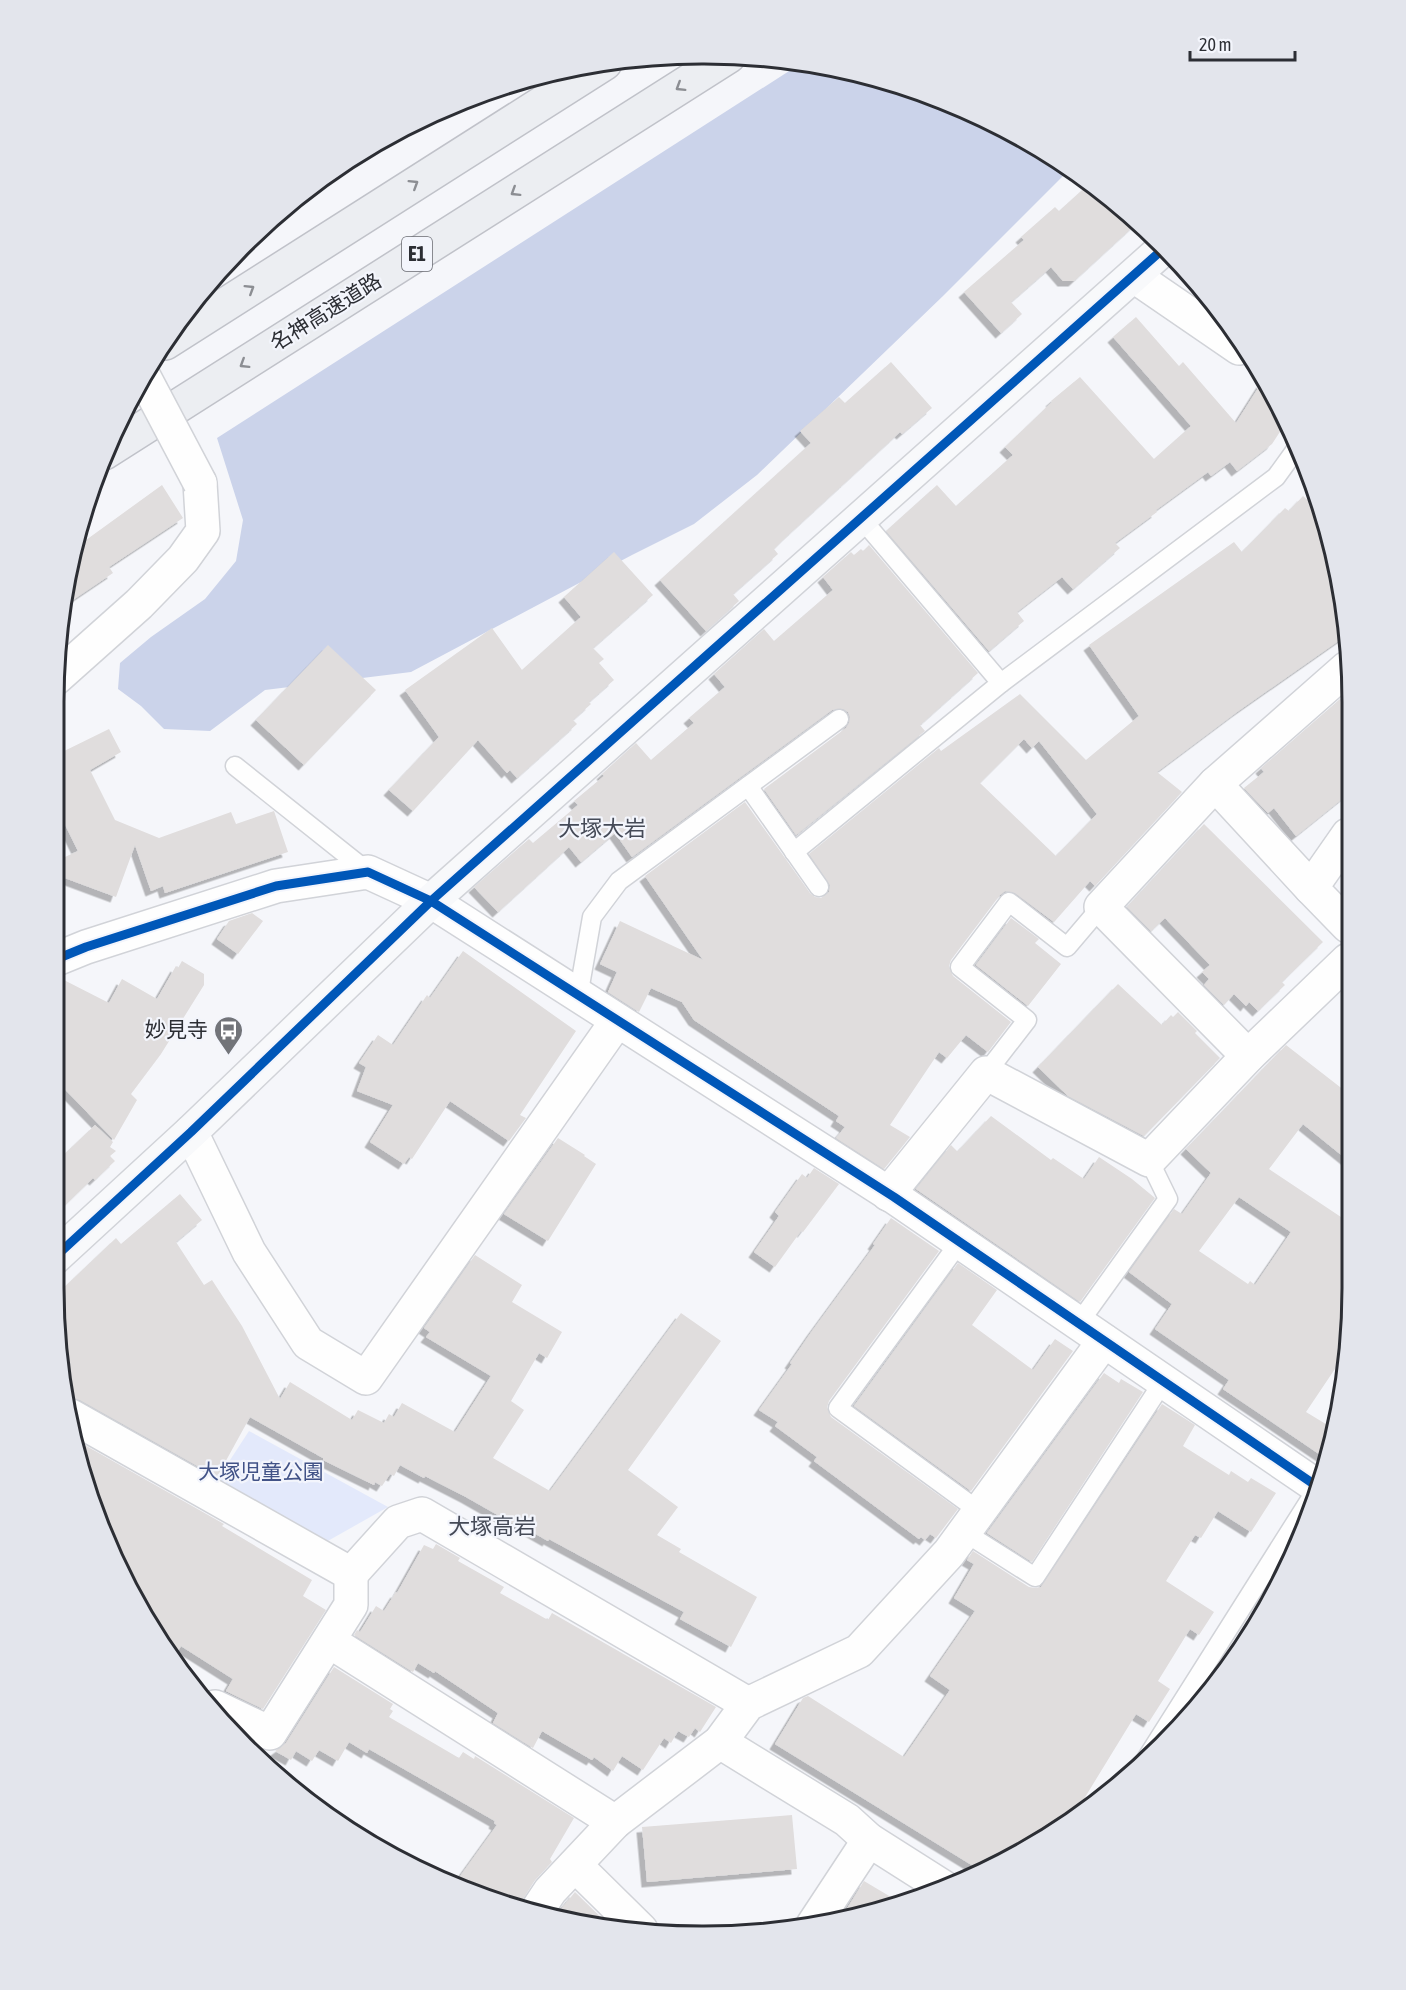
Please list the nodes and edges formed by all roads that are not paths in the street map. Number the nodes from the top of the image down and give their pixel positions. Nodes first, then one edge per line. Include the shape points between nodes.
1 (715, 65) edge
2 (585, 76) edge
3 (1157, 255) edge
4 (1134, 276) junction
5 (184, 331) edge
6 (1229, 341) edge
7 (149, 386) edge
8 (120, 443) edge
9 (1291, 455) edge
10 (860, 517) junction
11 (66, 669) edge
12 (1341, 674) edge
13 (1001, 683) junction
14 (839, 719) dead end
15 (235, 766) dead end
16 (1215, 784) junction
17 (748, 786) junction
18 (1342, 844) edge
19 (794, 852) junction
20 (368, 872) junction
21 (819, 887) dead end
22 (1311, 888) junction
23 (431, 901) junction
24 (1101, 907) junction
25 (1342, 920) edge
26 (64, 956) edge
27 (1342, 966) edge
28 (578, 997) junction
29 (617, 1021) junction
30 (1248, 1056) junction
31 (986, 1073) junction
32 (191, 1132) junction
33 (1149, 1161) junction
34 (888, 1194) junction
35 (959, 1243) junction
36 (64, 1249) edge
37 (1091, 1333) junction
38 (1163, 1382) junction
39 (79, 1420) edge
40 (1311, 1482) edge
41 (1297, 1520) edge
42 (972, 1521) junction
43 (351, 1575) junction
44 (329, 1641) junction
45 (748, 1704) junction
46 (228, 1713) edge
47 (1169, 1722) edge
48 (720, 1742) junction
49 (615, 1822) junction
50 (869, 1840) junction
51 (575, 1865) junction
52 (935, 1882) edge
53 (541, 1905) edge
54 (820, 1914) edge
55 (630, 1921) edge

1 -> 8 highway, 名神高速道路 / E1
5 -> 2 highway
3 - 4 street
4 - 6 street
4 - 10 street
7 - 11 street, bridge via 200,483 203,531 183,559 139,604
9 - 13 lane via 1275,477
10 - 13 lane
10 - 23 street
12 - 16 street
13 - 19 lane
14 - 17 lane
15 - 20 lane
16 - 22 street
16 - 24 street
17 - 19 lane
17 - 28 lane via 618,880 592,917
18 - 22 street
19 - 21 lane
20 - 23 street
20 - 26 street via 276,886
22 - 25 street
23 - 28 street
23 - 32 street
24 - 30 street
24 - 31 lane via 1067,947 1009,902 960,967 1027,1020
27 - 30 street
28 - 29 street
29 - 32 street via 366,1378 308,1343 249,1252
29 - 34 street
30 - 33 street
31 - 33 street
31 - 34 street
32 - 36 street
33 - 37 lane via 1168,1199
34 - 35 street
35 - 37 street
35 - 42 lane via 838,1408
37 - 38 street
37 - 42 street
38 - 40 street
38 - 42 lane via 1035,1577
39 - 43 street
41 - 47 lane
42 - 45 street via 949,1553 859,1652
43 - 44 street via 351,1605
43 - 45 street via 398,1522 422,1514
44 - 46 street via 270,1732
44 - 49 street
45 - 48 street
48 - 49 street
48 - 50 street via 847,1820
49 - 51 street
50 - 52 street
50 - 54 street
51 - 53 street
51 - 55 street

